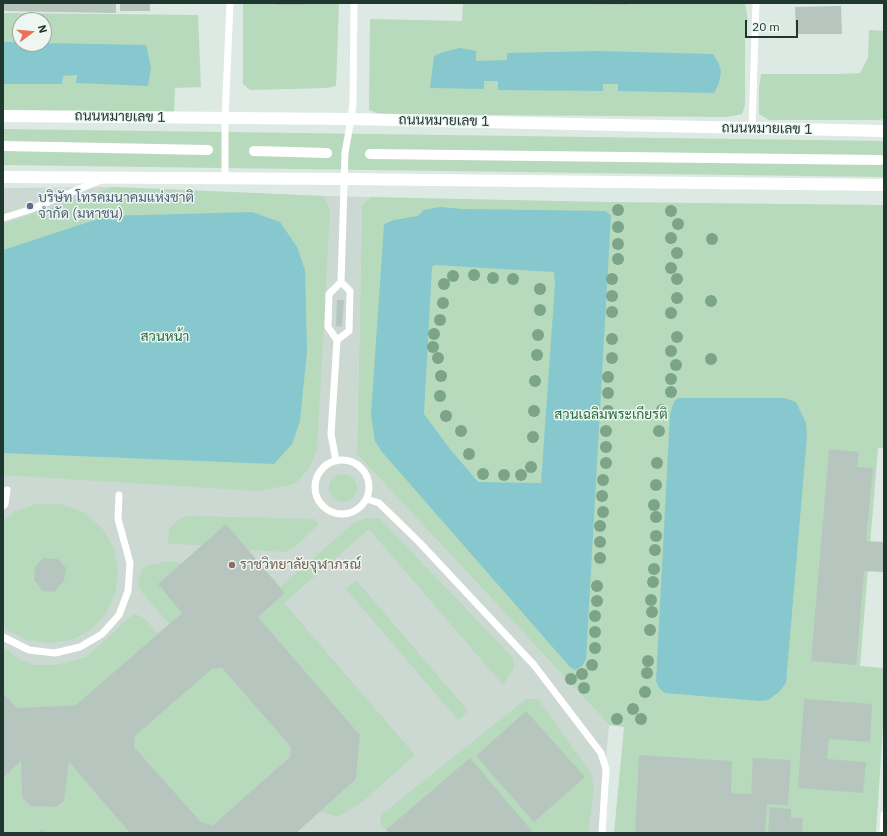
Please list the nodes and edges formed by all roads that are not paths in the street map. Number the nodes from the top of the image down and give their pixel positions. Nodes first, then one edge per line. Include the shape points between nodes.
1 (230, 3) edge
2 (354, 3) edge
3 (756, 3) edge
4 (3, 116) edge
5 (225, 118) junction
6 (352, 119) junction
7 (752, 128) junction
8 (884, 131) edge
9 (3, 146) edge
10 (208, 150) dead end
11 (254, 151) dead end
12 (326, 153) dead end
13 (370, 154) dead end
14 (880, 160) dead end
15 (3, 177) edge
16 (109, 177) junction
17 (225, 178) junction
18 (343, 179) junction
19 (884, 185) edge
20 (3, 218) edge
21 (341, 282) junction
22 (337, 340) junction
23 (336, 461) junction
24 (7, 490) dead end
25 (120, 495) dead end
26 (367, 499) junction
27 (3, 506) edge
28 (3, 637) edge
29 (884, 815) edge
30 (602, 833) edge
31 (882, 833) edge

1 - 5 lane
2 - 6 lane
3 - 7 lane
4 - 5 street, ถนนหมายเลข 1
5 - 6 street, ถนนหมายเลข 1
5 - 17 lane
6 - 7 street, ถนนหมายเลข 1
6 - 18 lane via 344,153
7 - 8 street, ถนนหมายเลข 1
9 - 10 street
11 - 12 street
13 - 14 street, ถนนหมายเลข 1
15 - 16 street
16 - 17 street
16 - 20 lane
17 - 18 street
18 - 19 street
18 - 21 lane
21 - 22 lane via 329,294 328,327
21 - 22 lane via 350,291 349,331
22 - 23 lane via 332,434
23 - 26 lane via 350,462 365,472 369,490
23 - 26 lane via 324,466 315,482 315,491 322,507 334,513 347,514 359,509
24 - 27 lane
25 - 28 lane via 118,519 130,564 128,591 119,615 102,634 80,648 55,653 29,650
26 - 30 lane via 379,502 534,665 601,753 606,775
29 - 31 lane

